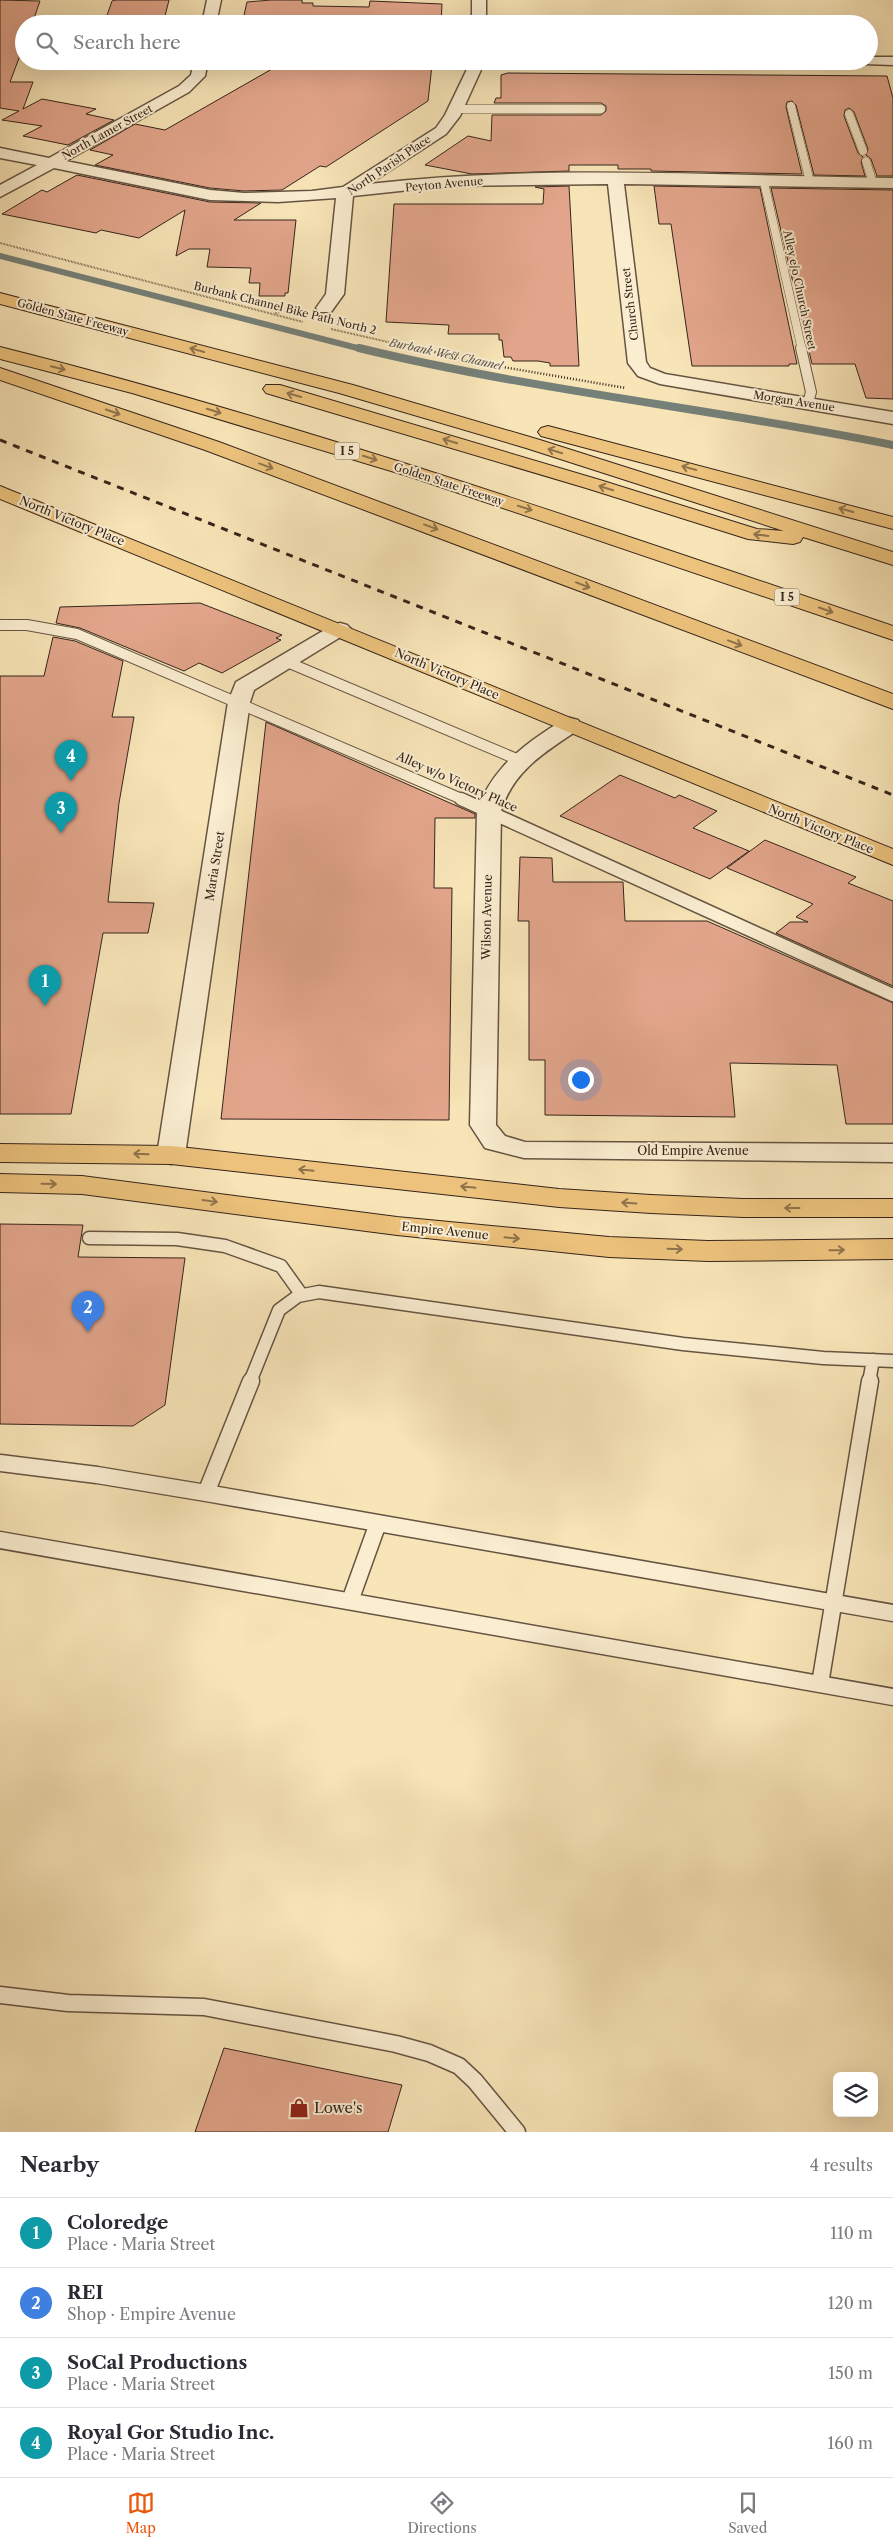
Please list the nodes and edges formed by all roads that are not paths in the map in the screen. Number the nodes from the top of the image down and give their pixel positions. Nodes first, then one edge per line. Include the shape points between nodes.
1 (214, 0) edge
2 (479, 0) edge
3 (211, 15) edge
4 (479, 15) edge
5 (878, 61) edge
6 (893, 61) edge
7 (199, 70) edge
8 (474, 70) edge
9 (791, 106) dead end
10 (456, 109) junction
11 (601, 109) dead end
12 (849, 114) dead end
13 (863, 151) dead end
14 (0, 153) edge
15 (866, 161) dead end
16 (52, 163) junction
17 (616, 181) junction
18 (764, 182) junction
19 (810, 182) junction
20 (872, 182) junction
21 (893, 183) edge
22 (0, 192) edge
23 (345, 193) junction
24 (0, 298) edge
25 (326, 308) dead end
26 (0, 316) edge
27 (3, 356) edge
28 (695, 385) joint
29 (346, 390) junction
30 (808, 403) junction
31 (893, 418) edge
32 (0, 492) edge
33 (893, 523) edge
34 (845, 543) junction
35 (893, 559) edge
36 (0, 626) edge
37 (340, 630) junction
38 (893, 633) edge
39 (287, 662) junction
40 (239, 702) junction
41 (893, 702) edge
42 (570, 725) junction
43 (519, 760) junction
44 (489, 810) junction
45 (893, 858) edge
46 (893, 995) edge
47 (495, 1142) joint
48 (0, 1153) edge
49 (893, 1153) edge
50 (171, 1155) junction
51 (0, 1183) edge
52 (893, 1208) edge
53 (89, 1238) dead end
54 (893, 1249) edge
55 (301, 1294) junction
56 (873, 1360) junction
57 (893, 1361) edge
58 (0, 1463) edge
59 (206, 1493) junction
60 (378, 1523) junction
61 (0, 1540) edge
62 (350, 1601) junction
63 (834, 1603) junction
64 (893, 1614) edge
65 (820, 1684) junction
66 (893, 1697) edge
67 (0, 1995) edge
68 (517, 2132) edge

1 - 3 street
2 - 4 street
5 - 6 street
7 - 16 street, North Lamer Street via 198,76 184,89
8 - 10 street, North Parish Place
9 - 19 lane
10 - 11 lane
10 - 23 street, North Parish Place via 440,131
12 - 13 lane
14 - 16 street, Peyton Avenue
15 - 20 lane
16 - 22 street, North Lamer Street
16 - 23 street, Peyton Avenue via 245,199
17 - 18 street, Peyton Avenue
17 - 23 street, Peyton Avenue via 472,180
17 - 28 street, Church Street via 637,363 648,376
18 - 19 street, Peyton Avenue
18 - 30 lane, Alley e/o Church Street via 811,392
19 - 20 street, Peyton Avenue
20 - 21 street, Peyton Avenue
23 - 25 street, North Parish Place via 335,294
29 -> 24 main road, Golden State Freeway
34 -> 26 main road via 755,534 411,429
27 -> 38 main road, Golden State Freeway / I 5 via 139,388 418,473
27 -> 41 main road via 212,446
28 - 30 street, Morgan Avenue
33 -> 29 main road via 570,436
34 -> 29 main road, Golden State Freeway via 542,447
30 - 31 street, Morgan Avenue
32 - 37 main road, North Victory Place
34 - 35 main road, Golden State Freeway
36 - 40 lane, Alley w/o Victory Place via 27,625 77,634
37 - 39 street, Maria Street
37 - 42 main road, North Victory Place
39 - 40 street, Maria Street via 244,687
39 - 43 lane
40 - 44 lane, Alley w/o Victory Place
40 - 50 street, Maria Street
42 - 43 street, Wilson Avenue
42 - 45 main road, North Victory Place
43 - 44 street, Wilson Avenue via 492,797
44 - 46 lane, Alley w/o Victory Place
44 - 47 street, Wilson Avenue via 483,1125
47 - 49 street, Old Empire Avenue via 524,1150
50 -> 48 main road
52 -> 50 main road via 743,1208 605,1201
51 -> 54 main road, Empire Avenue via 82,1185 397,1226 609,1247 708,1251
53 - 55 lane via 176,1239 225,1246 281,1266
55 - 56 lane via 335,1293 685,1345 778,1355
55 - 59 lane via 288,1300 279,1310
56 - 57 lane
56 - 63 lane
58 - 59 lane
59 - 60 lane
60 - 62 lane
60 - 63 lane
61 - 62 lane
62 - 65 lane
63 - 64 lane
63 - 65 lane
65 - 66 lane
67 - 68 lane via 68,2003 204,2006 429,2053 459,2066 475,2080

